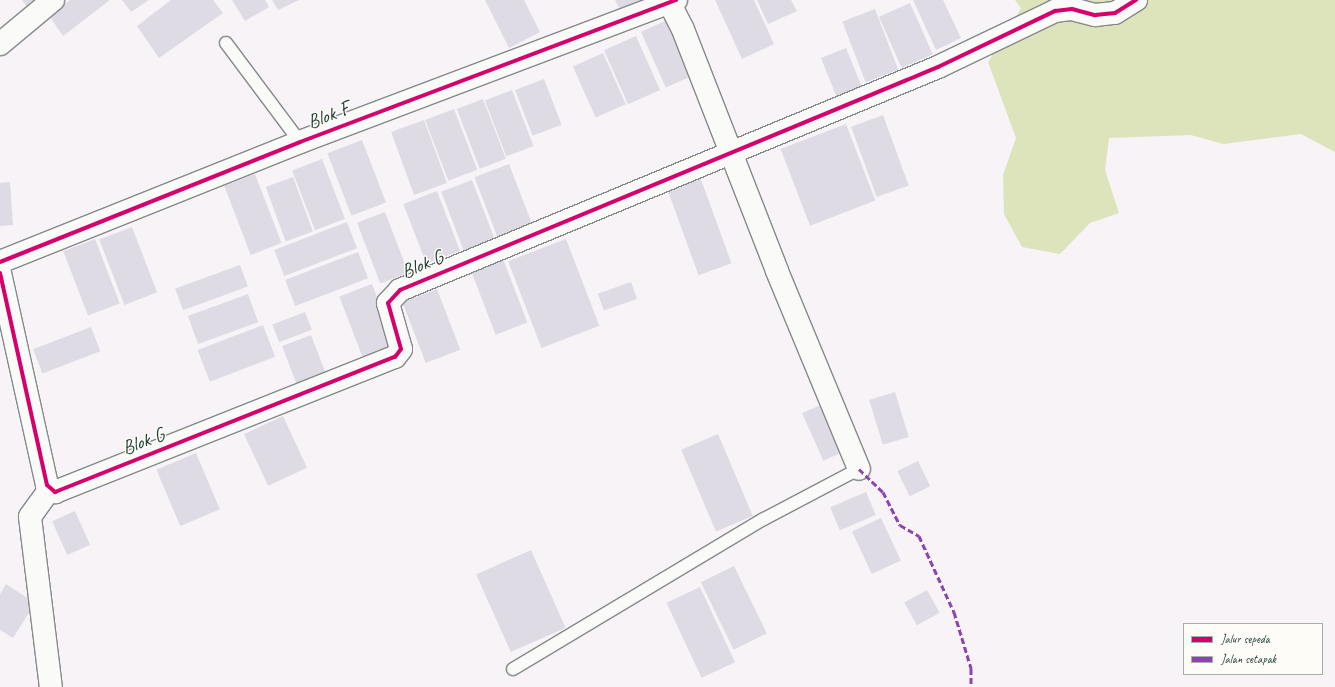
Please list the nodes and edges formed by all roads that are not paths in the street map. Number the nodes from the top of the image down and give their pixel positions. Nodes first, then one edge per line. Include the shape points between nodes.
1 (53, 0) edge
2 (1136, 0) edge
3 (671, 1) edge
4 (226, 43) dead end
5 (0, 44) edge
6 (300, 142) junction
7 (730, 150) junction
8 (0, 262) edge
9 (0, 273) edge
10 (859, 469) joint
11 (53, 490) junction
12 (513, 669) dead end
13 (51, 687) edge

1 - 5 street
2 - 7 street via 1115,13 1095,16 1072,9 1055,11 956,59
3 - 6 street, Blok F
3 - 7 street
4 - 6 lane
6 - 8 street, Blok F
7 - 10 street
7 - 11 street, Blok G via 400,290 388,303 401,349 395,357
9 - 11 street
10 - 12 lane via 764,520
11 - 13 street via 30,516

